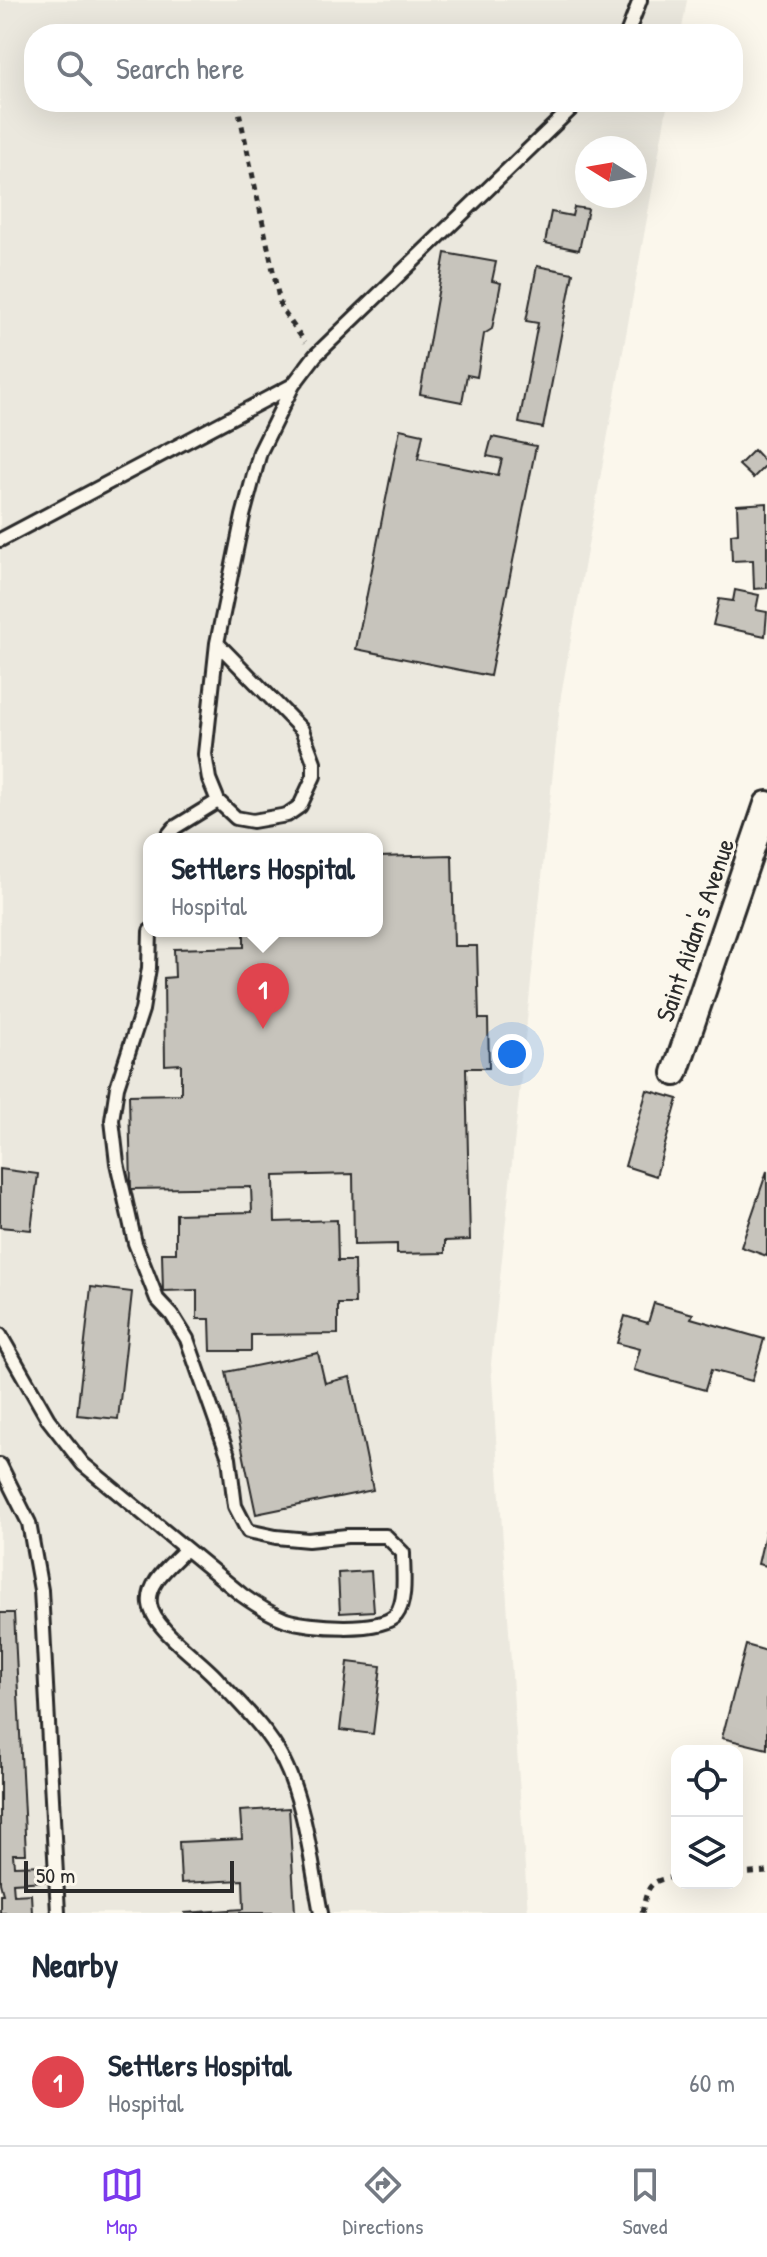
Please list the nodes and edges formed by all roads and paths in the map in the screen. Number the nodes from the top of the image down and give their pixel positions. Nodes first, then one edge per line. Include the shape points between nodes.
1 (640, 0) edge
2 (631, 24) edge
3 (239, 112) edge
4 (568, 112) edge
5 (315, 356) junction
6 (293, 385) junction
7 (0, 540) edge
8 (217, 643) junction
9 (218, 801) junction
10 (767, 804) edge
11 (170, 833) edge
12 (150, 937) edge
13 (675, 1073) dead end
14 (0, 1335) edge
15 (0, 1465) edge
16 (185, 1550) junction
17 (767, 1872) edge
18 (743, 1874) edge
19 (671, 1877) edge
20 (58, 1913) edge
21 (321, 1913) edge
22 (642, 1913) edge

1 - 2 lane
3 - 5 path via 281,308
4 - 5 lane
5 - 6 lane
6 - 7 lane
6 - 8 lane via 260,452
8 - 9 lane via 205,754
8 - 9 lane via 302,730 314,762 314,776 300,806 287,815 236,818
9 - 11 lane
10 - 13 street, Saint Aidan's Avenue
12 - 16 lane via 142,1010 112,1120 135,1243 157,1299 187,1339 229,1458 235,1506 248,1531 308,1540 386,1536 403,1553 401,1605 395,1617 379,1625 286,1620 261,1609
14 - 16 lane via 48,1419 83,1464
15 - 20 lane via 29,1523 41,1590
16 - 21 lane via 151,1590 154,1619 212,1673 282,1757 296,1790
17 - 18 path
19 - 22 path via 652,1883

